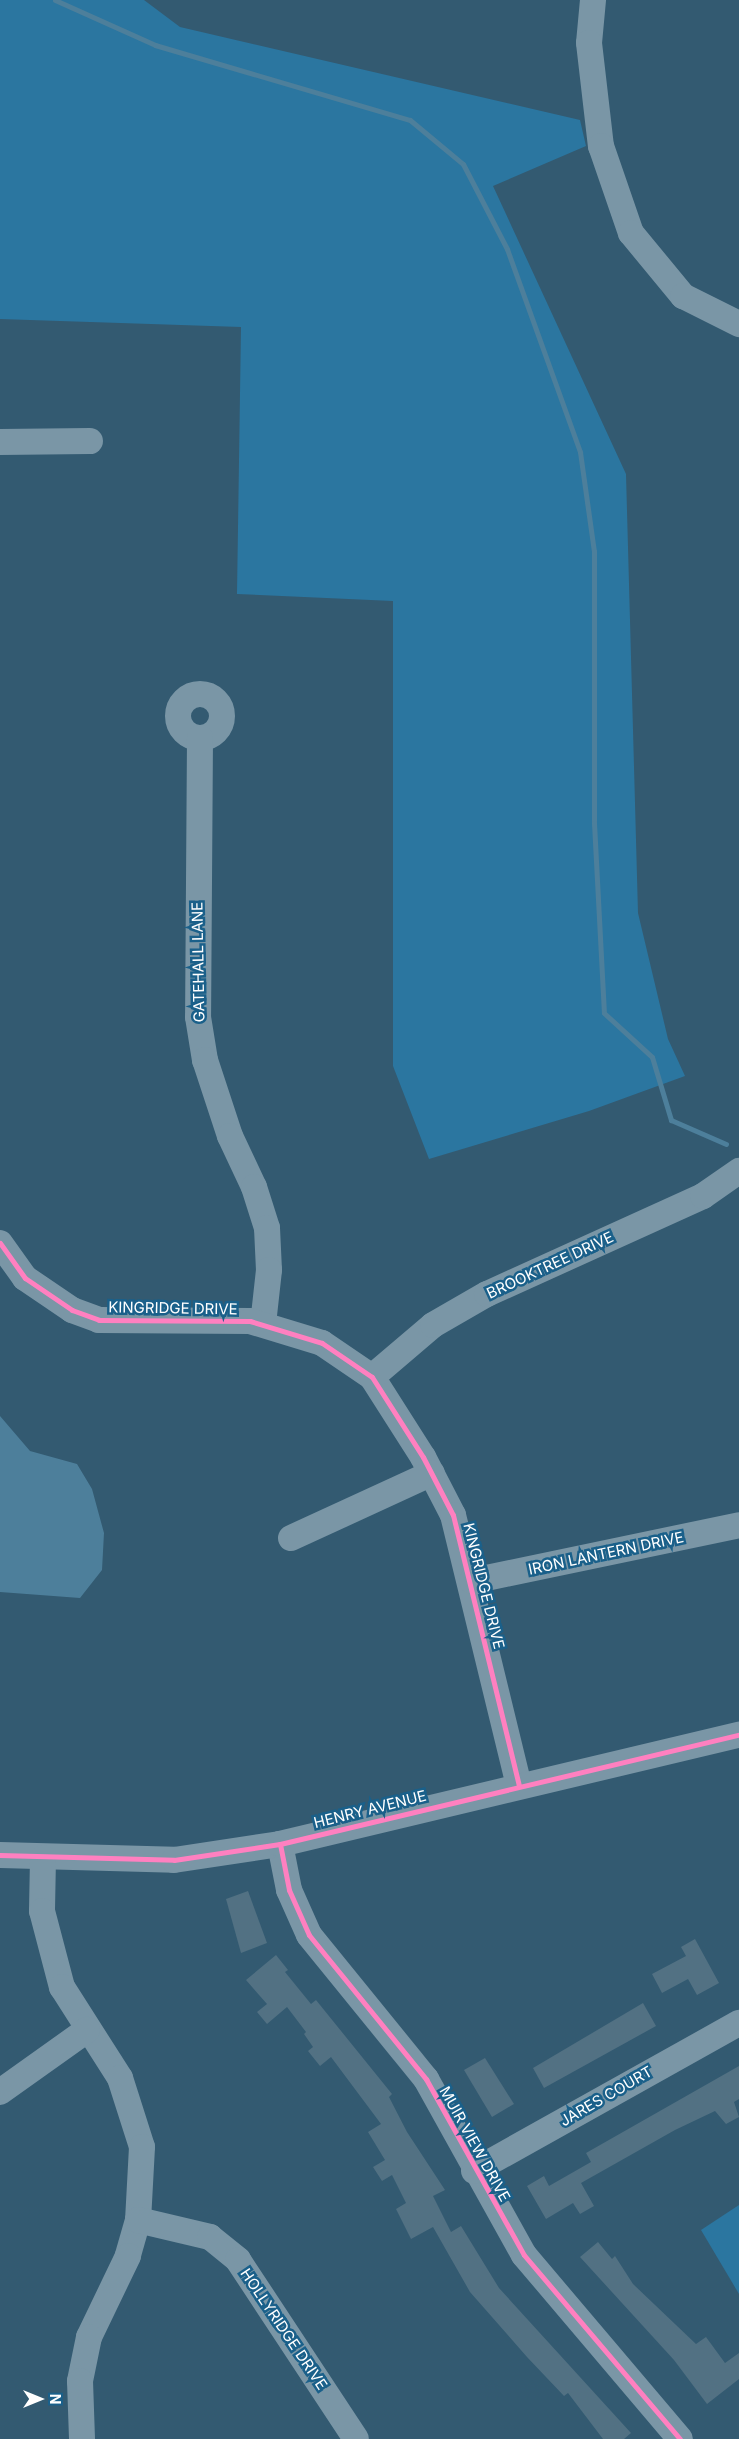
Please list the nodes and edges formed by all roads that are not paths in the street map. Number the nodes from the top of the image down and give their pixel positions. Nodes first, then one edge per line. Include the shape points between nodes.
1 (593, 0) edge
2 (739, 324) edge
3 (90, 441) dead end
4 (0, 442) edge
5 (200, 738) dead end
6 (739, 1171) edge
7 (0, 1243) edge
8 (263, 1324) junction
9 (372, 1377) junction
10 (432, 1473) junction
11 (739, 1525) edge
12 (292, 1538) dead end
13 (472, 1581) junction
14 (739, 1735) edge
15 (519, 1786) junction
16 (280, 1844) junction
17 (0, 1855) edge
18 (43, 1858) junction
19 (739, 2023) edge
20 (87, 2030) junction
21 (0, 2092) edge
22 (474, 2172) junction
23 (138, 2220) junction
24 (82, 2439) edge
25 (356, 2439) edge
26 (680, 2439) edge

1 - 2 street via 589,43 601,146 631,233 683,296
3 - 4 street
5 - 8 street, GATEHALL LANE via 198,1017 216,1094 267,1228 269,1270
6 - 9 street, BROOKTREE DRIVE via 703,1196 487,1294 433,1325
7 - 8 street, KINGRIDGE DRIVE via 25,1278 72,1310 99,1320
8 - 9 street, KINGRIDGE DRIVE via 322,1342
9 - 10 street, KINGRIDGE DRIVE
10 - 12 street
10 - 13 street, KINGRIDGE DRIVE via 453,1514
11 - 13 street, IRON LANTERN DRIVE
13 - 15 street, KINGRIDGE DRIVE
14 - 15 street, HENRY AVENUE
15 - 16 street, HENRY AVENUE
16 - 18 street, HENRY AVENUE via 174,1860
16 - 22 street, MUIR VIEW DRIVE via 289,1890 309,1935 426,2080
17 - 18 street, HENRY AVENUE
18 - 20 street via 44,1920 62,1987
19 - 22 street, JARES COURT
20 - 21 street
20 - 23 street via 120,2078 131,2104 142,2146
22 - 26 street, MUIR VIEW DRIVE via 524,2255
23 - 24 street via 128,2256 89,2337 80,2381
23 - 25 street, HOLLYRIDGE DRIVE via 210,2237 238,2260

